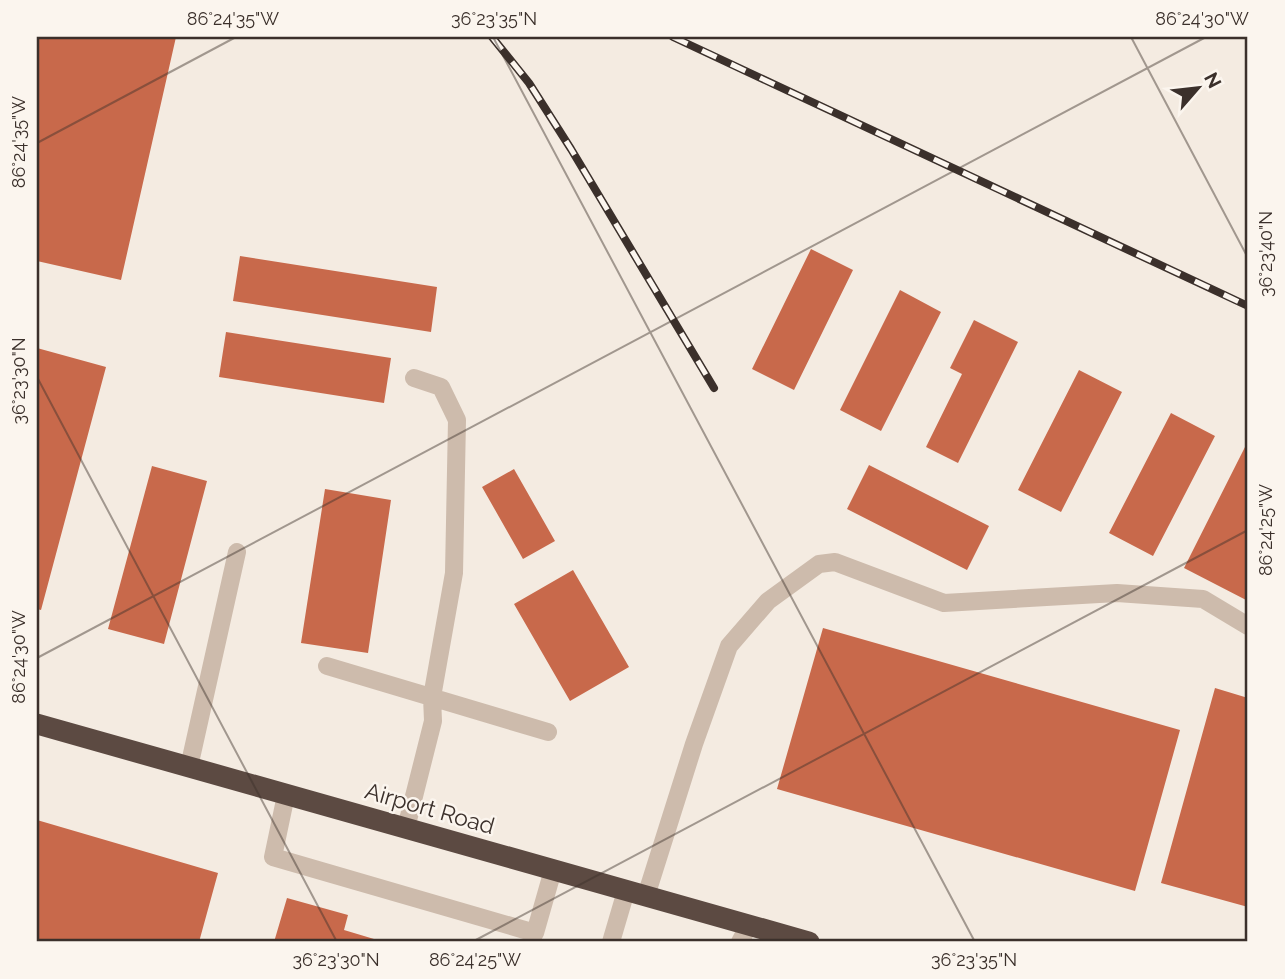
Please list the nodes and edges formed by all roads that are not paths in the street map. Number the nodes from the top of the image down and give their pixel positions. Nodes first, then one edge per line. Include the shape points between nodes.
1 (414, 378) dead end
2 (237, 552) dead end
3 (1248, 626) edge
4 (327, 666) dead end
5 (432, 697) junction
6 (37, 724) edge
7 (548, 732) dead end
8 (189, 767) junction
9 (286, 794) junction
10 (406, 828) junction
11 (553, 870) junction
12 (636, 893) junction
13 (745, 934) edge
14 (534, 937) edge
15 (611, 942) edge
16 (809, 942) edge

1 - 5 lane via 441,387 457,420 454,573
2 - 8 lane
3 - 12 lane via 1203,599 1117,593 943,603 835,562 818,564 768,601 729,646
4 - 5 lane
5 - 7 lane
5 - 10 lane via 433,721
6 - 8 highway, Airport Road
8 - 9 highway, Airport Road
9 - 10 highway, Airport Road
9 - 14 lane via 272,857
10 - 11 highway, Airport Road
11 - 12 highway, Airport Road
11 - 14 lane
12 - 13 highway, Airport Road
12 - 15 lane
13 - 16 highway, Airport Road

